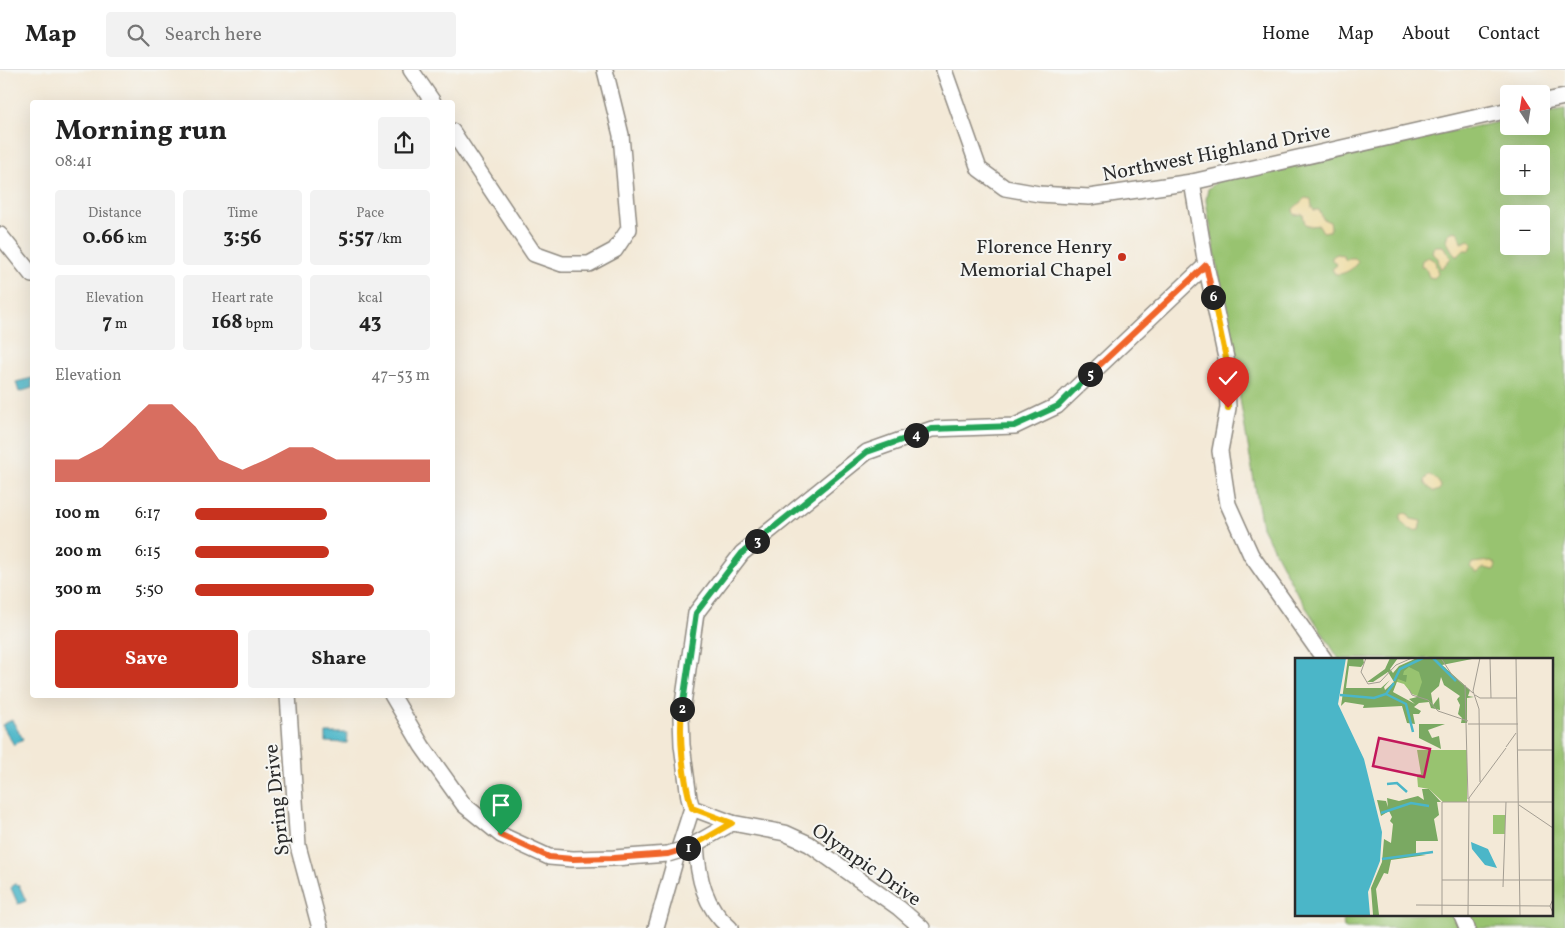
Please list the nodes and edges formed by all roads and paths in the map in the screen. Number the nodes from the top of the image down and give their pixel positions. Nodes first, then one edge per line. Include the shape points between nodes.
1 (412, 70) edge
2 (605, 70) edge
3 (944, 70) edge
4 (1565, 97) edge
5 (433, 100) edge
6 (1550, 100) edge
7 (1500, 112) edge
8 (455, 136) edge
9 (1192, 182) junction
10 (0, 235) edge
11 (1206, 265) junction
12 (30, 272) edge
13 (1323, 658) edge
14 (288, 698) edge
15 (394, 698) edge
16 (692, 808) junction
17 (732, 823) junction
18 (692, 846) junction
19 (1462, 916) edge
20 (320, 928) edge
21 (656, 928) edge
22 (730, 928) edge
23 (922, 928) edge
24 (1467, 928) edge

1 - 5 street
2 - 8 street via 621,135 629,229 615,250 588,264 562,264 534,254
3 - 9 street, Northwest Highland Drive via 979,169 1005,188 1089,197
4 - 6 street
7 - 9 street, Northwest Highland Drive
9 - 11 street
10 - 12 street
11 - 13 street via 1226,358 1228,408 1220,451 1228,504 1251,555
11 - 16 street via 1058,406 1014,426 932,429 867,452 742,553 696,613 681,718
14 - 20 street, Spring Drive via 298,846
15 - 18 street, bridge via 422,746 464,805 501,835 549,857 573,859 668,854
16 - 17 street, Olympic Drive
16 - 21 street
17 - 18 street
17 - 23 street, Olympic Drive via 786,833 810,844
18 - 22 street via 703,891 714,912
19 - 24 street

